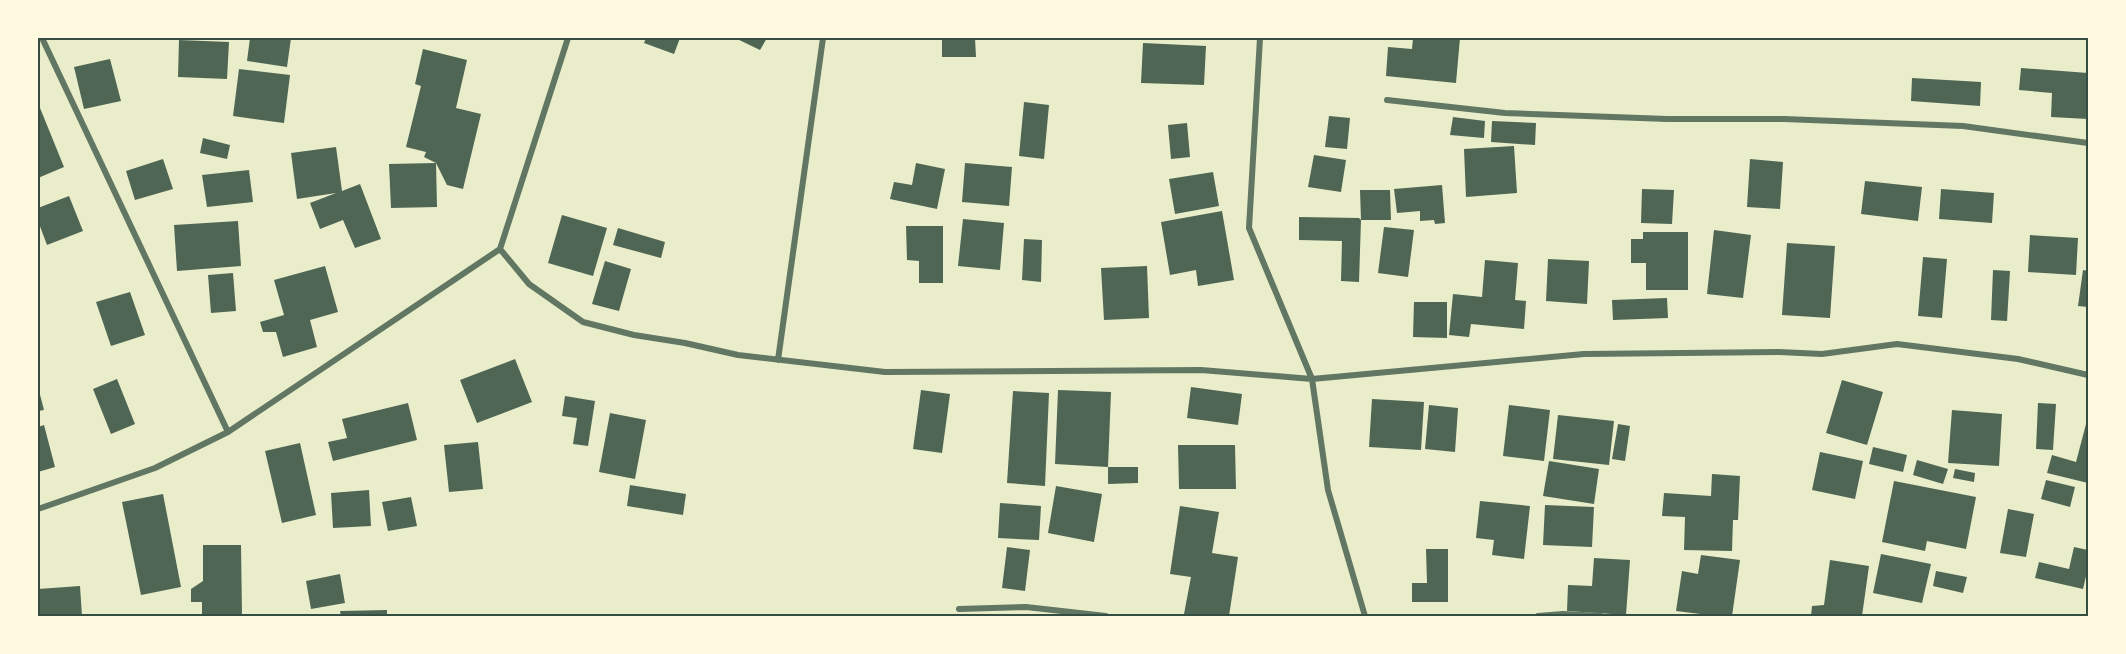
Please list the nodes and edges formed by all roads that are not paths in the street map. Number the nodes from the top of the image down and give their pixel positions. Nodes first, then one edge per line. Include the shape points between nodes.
1 (42, 38) edge
2 (568, 38) edge
3 (823, 38) edge
4 (1260, 38) edge
5 (1387, 100) dead end
6 (2088, 143) edge
7 (500, 249) junction
8 (778, 360) junction
9 (2088, 375) edge
10 (1312, 379) junction
11 (228, 432) junction
12 (38, 509) edge
13 (959, 609) dead end
14 (1106, 616) edge
15 (1365, 616) edge
16 (1538, 616) edge
17 (1601, 616) edge

1 - 11 street
2 - 7 street
3 - 8 street
4 - 10 street via 1249,228
5 - 6 street via 1505,113 1963,126
7 - 8 street via 529,284 583,322 634,335
7 - 11 street
8 - 10 street via 885,372 1201,370
9 - 10 street via 2018,359 1897,344 1822,354 1584,354
10 - 15 street via 1328,490
11 - 12 street via 155,468
13 - 14 street via 1026,607
16 - 17 street

